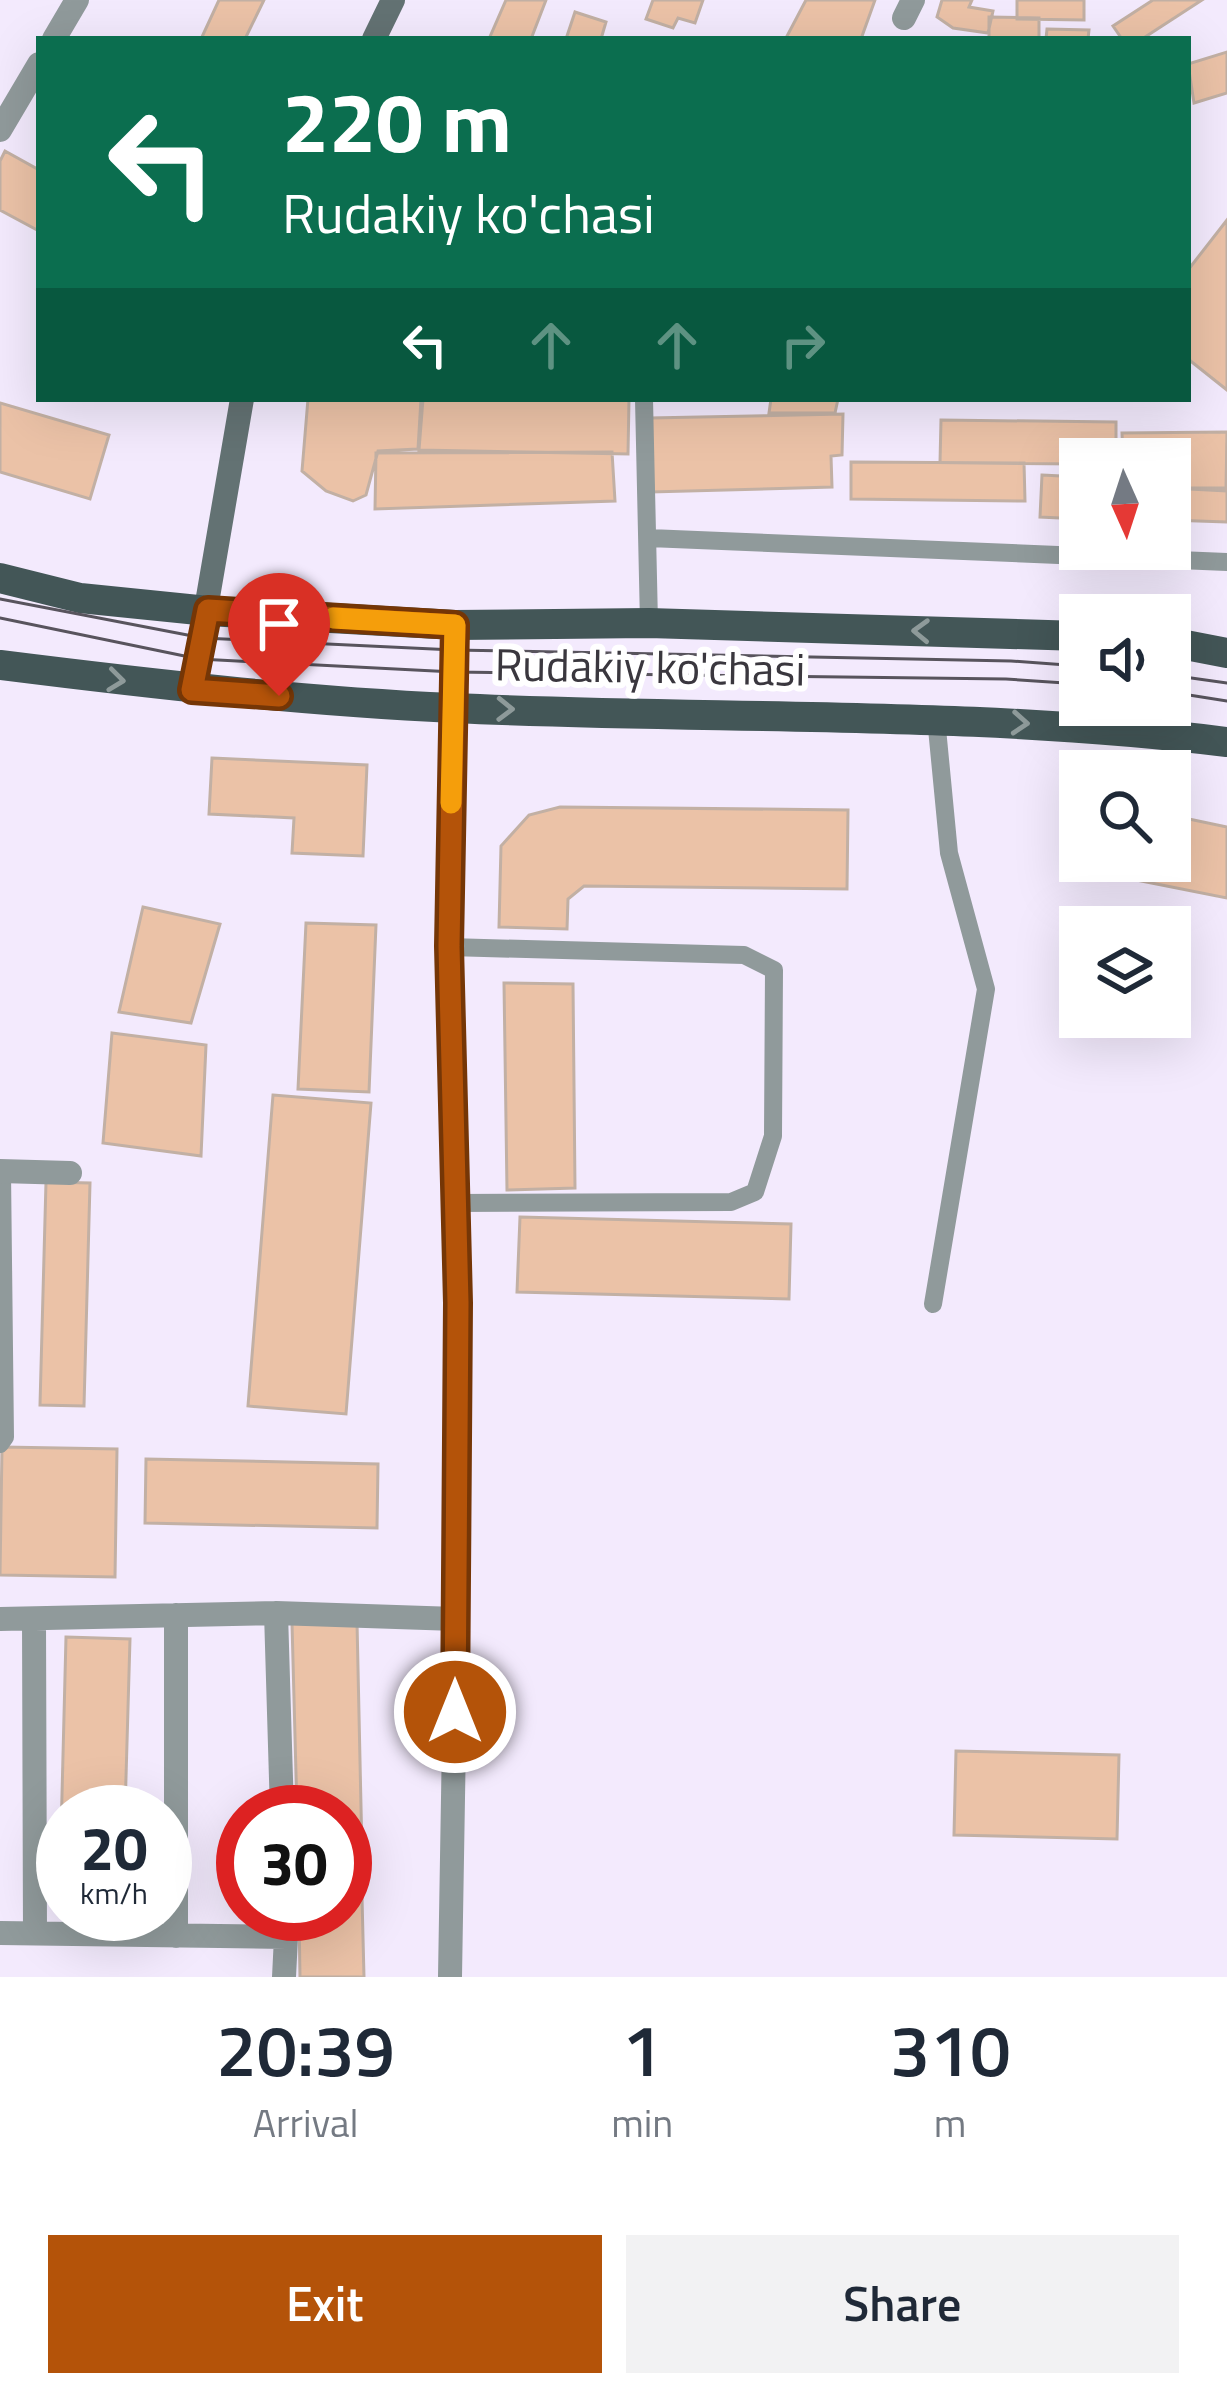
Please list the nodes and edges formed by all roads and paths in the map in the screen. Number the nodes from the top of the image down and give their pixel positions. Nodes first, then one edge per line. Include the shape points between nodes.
1 (77, 0) edge
2 (393, 0) edge
3 (56, 36) edge
4 (375, 36) edge
5 (36, 69) edge
6 (0, 130) edge
7 (242, 402) edge
8 (644, 402) edge
9 (649, 538) junction
10 (1227, 562) edge
11 (0, 578) edge
12 (208, 610) junction
13 (649, 623) junction
14 (455, 625) junction
15 (1059, 635) edge
16 (1191, 646) edge
17 (1227, 653) edge
18 (0, 665) edge
19 (192, 690) junction
20 (454, 708) junction
21 (936, 718) junction
22 (1227, 742) edge
23 (449, 946) junction
24 (1, 1172) edge
25 (70, 1173) dead end
26 (453, 1203) junction
27 (2, 1276) edge
28 (933, 1304) dead end
29 (0, 1444) edge
30 (276, 1613) junction
31 (176, 1616) junction
32 (34, 1618) junction
33 (0, 1619) edge
34 (456, 1619) junction
35 (176, 1785) edge
36 (281, 1785) edge
37 (0, 1933) edge
38 (35, 1933) joint
39 (285, 1941) edge
40 (284, 1977) edge
41 (450, 1977) edge

1 - 3 street
2 - 4 street
5 - 6 street
7 - 12 street
8 - 9 lane
9 - 10 lane
9 - 13 lane
11 - 12 main road, Rudakiy ko'chasi via 80,598
12 - 14 main road, Rudakiy ko'chasi
12 - 19 street
13 - 14 main road, Rudakiy ko'chasi
15 -> 13 main road, Rudakiy ko'chasi
14 - 20 street
16 - 17 main road
18 -> 19 main road, Rudakiy ko'chasi
19 - 20 main road, Rudakiy ko'chasi
20 -> 21 main road, Rudakiy ko'chasi
20 - 23 street
21 -> 22 main road, Rudakiy ko'chasi
21 - 28 lane via 949,853 986,989
23 - 26 street
23 - 26 lane via 744,955 774,970 772,1136 755,1192 731,1202
24 - 25 street
24 - 27 lane
26 - 34 street
27 - 29 lane
30 - 31 street
30 - 34 street
30 - 36 street
31 - 32 street
31 - 35 street
32 - 33 street
32 - 38 street
34 - 41 street
37 - 38 street
39 - 40 street

